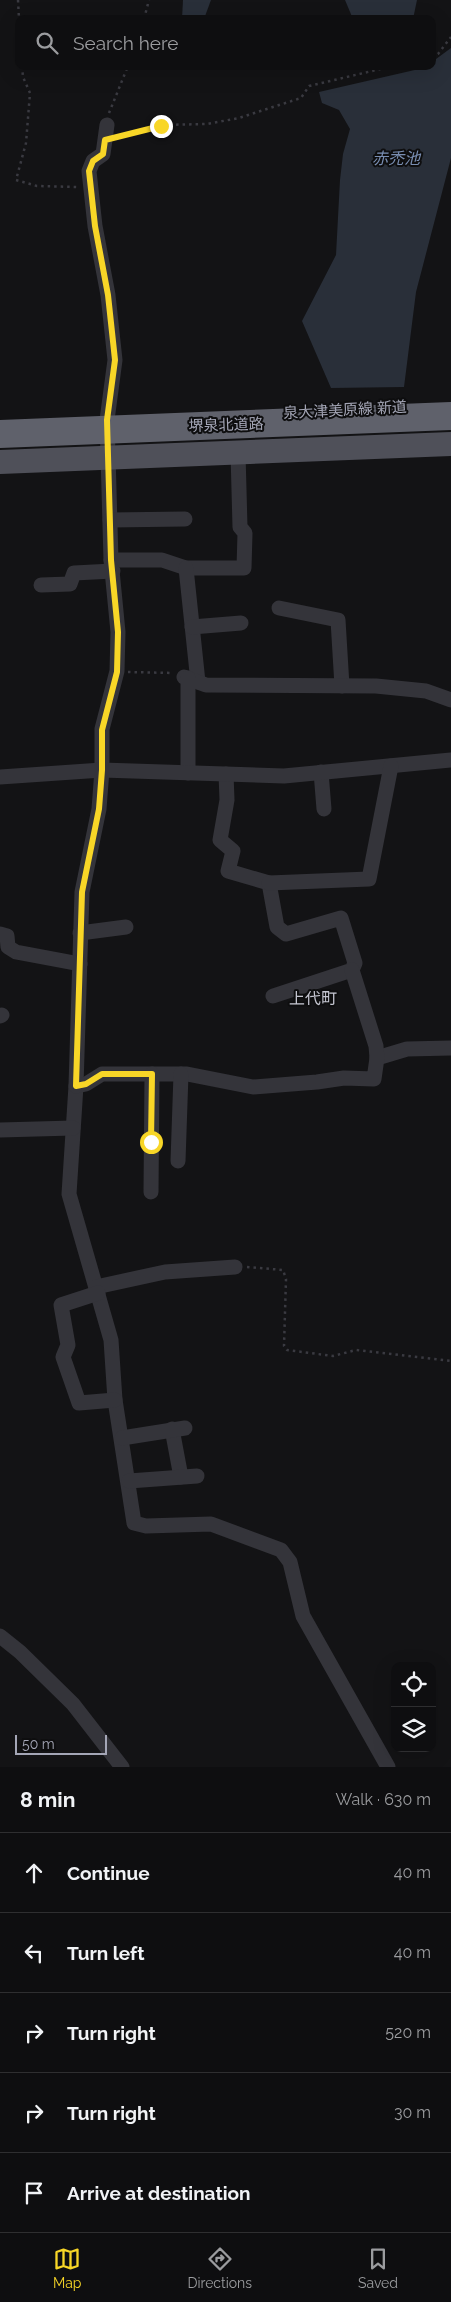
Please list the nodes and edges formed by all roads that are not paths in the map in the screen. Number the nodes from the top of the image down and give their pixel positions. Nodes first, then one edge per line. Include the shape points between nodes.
1 (106, 132) road end
2 (451, 405) edge
3 (451, 416) edge
4 (107, 420) junction
5 (0, 424) edge
6 (451, 433) edge
7 (0, 434) edge
8 (451, 444) edge
9 (0, 451) edge
10 (238, 453) junction
11 (109, 459) junction
12 (0, 462) edge
13 (185, 519) dead end
14 (110, 520) junction
15 (112, 565) junction
16 (186, 568) junction
17 (41, 585) dead end
18 (279, 608) dead end
19 (241, 623) dead end
20 (192, 627) junction
21 (190, 679) junction
22 (342, 686) junction
23 (451, 700) edge
24 (451, 760) edge
25 (391, 766) junction
26 (102, 770) junction
27 (321, 772) junction
28 (188, 773) junction
29 (226, 774) junction
30 (0, 777) edge
31 (324, 809) dead end
32 (269, 883) junction
33 (126, 927) dead end
34 (80, 933) junction
35 (0, 934) edge
36 (80, 964) junction
37 (352, 970) junction
38 (273, 996) dead end
39 (451, 1048) edge
40 (377, 1058) junction
41 (152, 1074) junction
42 (181, 1074) junction
43 (76, 1086) junction
44 (73, 1128) junction
45 (0, 1130) edge
46 (151, 1142) junction
47 (179, 1142) junction
48 (178, 1161) dead end
49 (150, 1192) dead end
50 (235, 1267) road end
51 (97, 1290) junction
52 (115, 1400) junction
53 (122, 1438) junction
54 (197, 1476) dead end
55 (181, 1477) junction
56 (129, 1481) junction
57 (0, 1636) edge
58 (122, 1767) edge
59 (388, 1767) edge

1 - 4 street via 103,154 93,161 89,171 115,360
2 - 4 main road, 泉大津美原線 新道
3 - 7 highway, 堺泉北道路, bridge
4 - 5 main road, 泉大津美原線 新道
4 - 11 street
6 - 9 highway, 堺泉北道路
8 - 10 main road
10 - 11 main road
10 - 16 street via 240,527 245,532 244,568
11 - 12 main road
11 - 14 street
13 - 14 street
14 - 15 street
15 - 16 street via 162,560
15 - 17 street via 74,573 70,584
15 - 26 street via 118,632 117,672 102,730
16 - 20 street
18 - 22 street via 338,620
19 - 20 street
20 - 21 street
21 - 22 street via 206,685
21 - 28 street
22 - 23 street via 426,691
24 - 25 street
25 - 27 street
25 - 32 street via 369,879
26 - 28 street
26 - 30 street
26 - 34 street via 99,809 82,892
27 - 29 street via 284,776
27 - 31 street
28 - 29 street
29 - 32 street via 227,800 220,840 233,851 228,871
32 - 37 street via 277,927 286,934 341,918 355,963
33 - 34 street
34 - 36 street
35 - 36 street via 7,936 8,947 16,952
36 - 43 street
37 - 38 street
37 - 40 street
39 - 40 street via 406,1049
40 - 42 street via 374,1079 344,1078 253,1087
41 - 42 street
41 - 43 street via 102,1074
41 - 46 street
42 - 47 street
43 - 44 street
44 - 45 street
44 - 51 street via 69,1194
46 - 47 street
46 - 49 street
47 - 48 street
50 - 51 street via 165,1272
51 - 52 street via 111,1340
51 - 52 street via 61,1305 68,1345 63,1357 79,1403
52 - 53 street
53 - 55 street via 178,1429
53 - 56 street
54 - 55 street
55 - 56 street
56 - 59 street via 134,1523 146,1526 211,1524 281,1550 286,1555 303,1616
57 - 58 street via 73,1704

